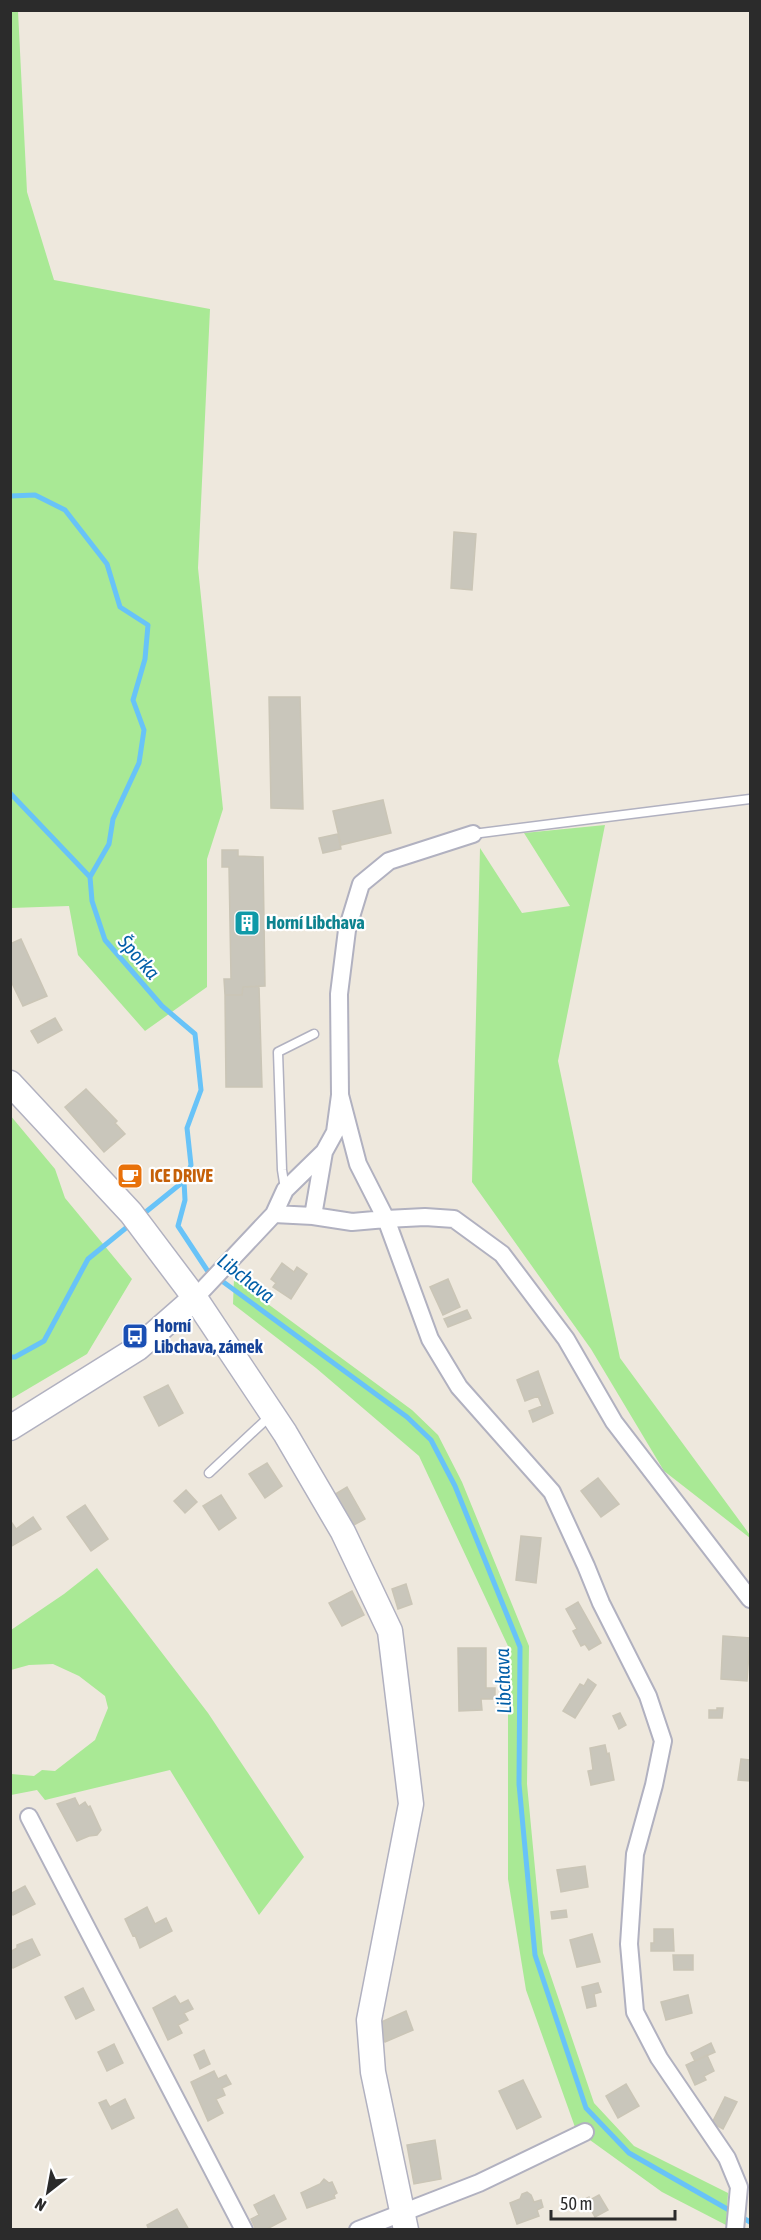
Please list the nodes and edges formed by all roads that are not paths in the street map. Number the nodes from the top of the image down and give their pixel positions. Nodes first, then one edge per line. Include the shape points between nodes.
1 (750, 800) edge
2 (473, 834) joint
3 (314, 1034) dead end
4 (10, 1083) edge
5 (340, 1095) junction
6 (324, 1152) junction
7 (285, 1190) junction
8 (274, 1214) junction
9 (313, 1216) junction
10 (386, 1219) junction
11 (202, 1290) junction
12 (273, 1414) junction
13 (10, 1428) edge
14 (209, 1473) dead end
15 (750, 1599) edge
16 (29, 1817) dead end
17 (585, 2132) dead end
18 (404, 2221) edge
19 (244, 2229) edge
20 (358, 2229) edge
21 (735, 2229) edge

1 - 2 lane
2 - 5 street via 389,861 361,884 347,930 339,994
3 - 7 lane via 278,1052
4 - 11 street
5 - 6 street via 335,1132
5 - 10 street via 358,1164
6 - 7 street
6 - 9 street
7 - 8 street
8 - 9 street
8 - 11 street
9 - 10 street via 352,1222
10 - 15 street via 454,1219 502,1254 566,1339 614,1422
10 - 21 street via 430,1339 459,1387 552,1492 648,1696 663,1741 635,1854 629,1944 635,2012 659,2058 727,2158 739,2187
11 - 12 street
11 - 13 street via 138,1348
12 - 14 lane
12 - 18 street via 343,1532 390,1631 411,1804 369,2020 373,2072
16 - 19 street
17 - 18 street
18 - 20 street

